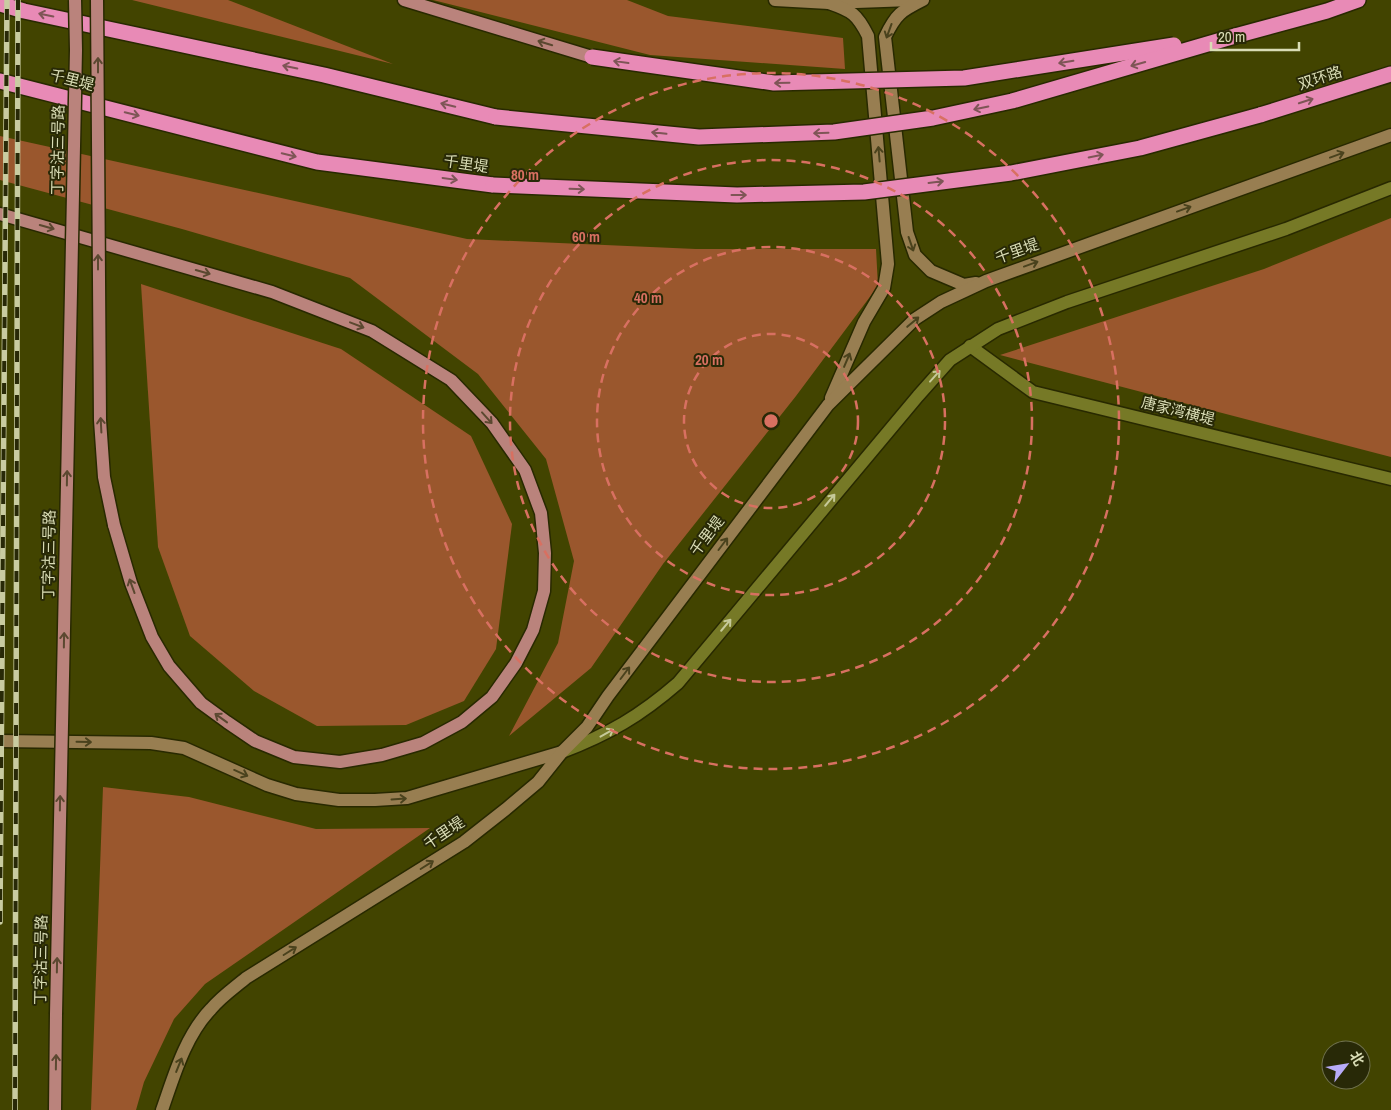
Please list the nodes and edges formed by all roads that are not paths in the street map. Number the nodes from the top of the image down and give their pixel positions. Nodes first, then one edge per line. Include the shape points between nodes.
1 (75, 0) edge
2 (97, 0) edge
3 (404, 0) edge
4 (775, 0) edge
5 (911, 0) edge
6 (923, 0) edge
7 (1358, 0) edge
8 (829, 3) junction
9 (0, 4) edge
10 (1235, 36) junction
11 (592, 57) joint
12 (1391, 74) edge
13 (0, 81) edge
14 (1260, 115) joint
15 (1391, 135) edge
16 (1391, 188) edge
17 (0, 214) edge
18 (986, 281) junction
19 (970, 346) junction
20 (828, 404) junction
21 (1391, 479) edge
22 (0, 741) edge
23 (562, 752) junction
24 (55, 1110) edge
25 (162, 1110) edge

24 -> 1 main road, 丁字沽三号路, bridge
17 -> 2 main road, bridge via 272,292 372,330 451,380 492,423 525,470 541,513 544,591 533,630 516,663 492,697 462,722 423,743 382,755 340,762 294,757 255,741 201,703 169,666 152,636 134,592 104,477 100,420
11 -> 3 main road
4 - 8 street
5 - 8 street
6 -> 18 street via 902,11 892,22 886,37 908,232 915,255 931,271 964,285
7 - 10 highway
20 -> 8 street via 884,288 888,264 868,36 848,9
10 -> 9 highway, bridge via 1012,101 933,118 834,132 699,137 496,117 324,75
10 -> 11 highway, bridge via 964,78 774,83
14 -> 12 highway, 双环路
13 -> 14 highway, 千里堤, bridge via 317,162 493,185 737,195 864,192 1011,173 1140,148
18 -> 15 street, 千里堤
16 - 19 street via 1286,230 1067,302 998,330
20 -> 18 street, 千里堤 via 916,319 941,302
19 - 21 street, 唐家湾横堤 via 1033,392
23 -> 19 street via 594,740 631,720 678,683 918,396 950,360
23 -> 20 street, 千里堤 via 587,727
22 -> 23 street via 151,743 184,748 267,785 296,794 339,800 407,798
25 -> 23 street, 千里堤 via 190,1038 210,1009 230,991 464,842 538,782

